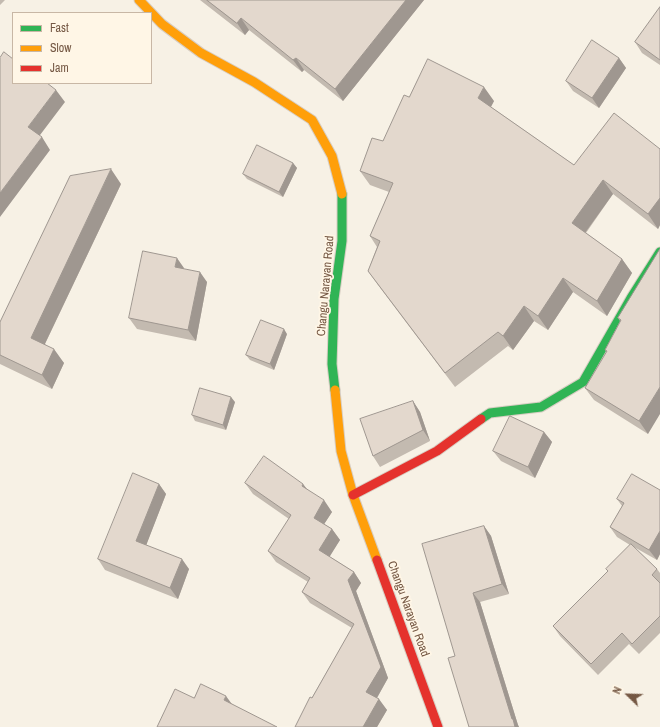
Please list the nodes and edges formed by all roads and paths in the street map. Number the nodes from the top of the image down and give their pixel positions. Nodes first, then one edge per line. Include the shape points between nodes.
1 (139, 0) edge
2 (150, 12) edge
3 (152, 14) edge
4 (660, 252) edge
5 (353, 495) junction
6 (438, 727) edge

1 - 2 main road, Changu Narayan Road
3 - 5 main road, Changu Narayan Road via 201,53 254,82 312,120 332,156 343,197 342,241 334,299 332,364 341,451
4 - 5 main road via 583,382 541,407 490,413 437,451
5 - 6 main road, Changu Narayan Road

